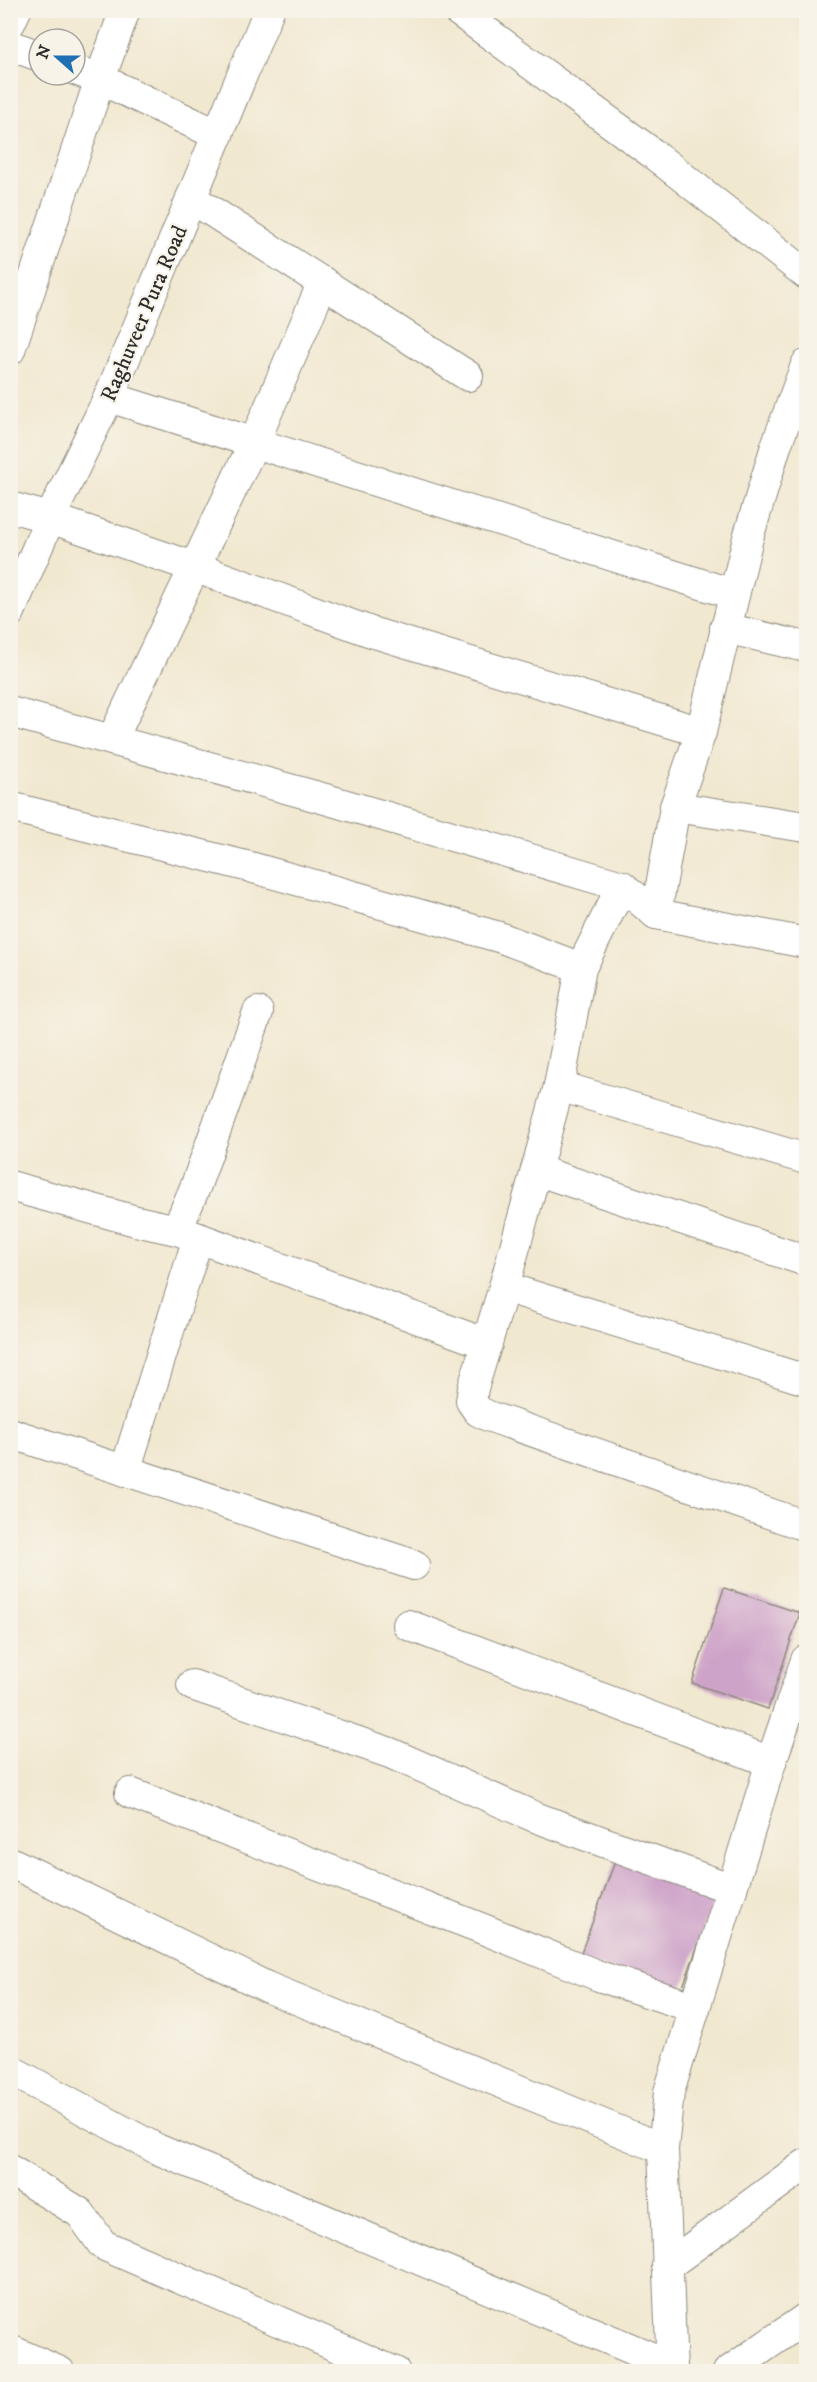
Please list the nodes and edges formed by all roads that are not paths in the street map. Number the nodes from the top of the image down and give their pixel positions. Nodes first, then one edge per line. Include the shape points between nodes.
1 (16, 10) edge
2 (125, 10) edge
3 (269, 10) edge
4 (457, 10) edge
5 (10, 23) edge
6 (10, 45) edge
7 (27, 51) edge
8 (87, 74) edge
9 (83, 87) edge
10 (218, 135) junction
11 (191, 198) junction
12 (807, 274) edge
13 (323, 282) junction
14 (10, 350) edge
15 (807, 365) edge
16 (468, 376) dead end
17 (109, 397) junction
18 (254, 443) junction
19 (10, 507) edge
20 (50, 518) junction
21 (194, 567) junction
22 (733, 594) junction
23 (10, 612) edge
24 (725, 628) junction
25 (807, 647) edge
26 (10, 712) edge
27 (701, 732) junction
28 (112, 740) junction
29 (10, 807) edge
30 (675, 807) junction
31 (807, 827) edge
32 (622, 886) junction
33 (656, 915) junction
34 (807, 944) edge
35 (581, 968) junction
36 (258, 1012) dead end
37 (559, 1086) junction
38 (807, 1159) edge
39 (536, 1170) junction
40 (10, 1186) edge
41 (188, 1234) junction
42 (807, 1261) edge
43 (504, 1287) junction
44 (487, 1344) junction
45 (807, 1380) edge
46 (10, 1433) edge
47 (125, 1471) junction
48 (807, 1526) edge
49 (414, 1565) dead end
50 (408, 1625) dead end
51 (807, 1660) edge
52 (192, 1685) dead end
53 (771, 1762) junction
54 (130, 1793) dead end
55 (10, 1862) edge
56 (732, 1889) junction
57 (695, 2008) junction
58 (10, 2070) edge
59 (663, 2149) junction
60 (807, 2164) edge
61 (10, 2170) edge
62 (667, 2266) junction
63 (807, 2318) edge
64 (10, 2350) edge
65 (762, 2363) edge
66 (672, 2369) edge
67 (60, 2372) edge
68 (395, 2372) edge
69 (728, 2372) edge

1 - 5 street
2 - 8 street
3 - 10 street, Raghuveer Pura Road
4 - 12 street via 652,153
6 - 7 street
8 - 10 street
9 - 14 street
10 - 11 street, Raghuveer Pura Road
11 - 13 street
11 - 17 street, Raghuveer Pura Road
13 - 16 street
13 - 18 street
15 - 22 street via 776,446
17 - 18 street
17 - 20 street, Raghuveer Pura Road
18 - 21 street
18 - 22 street
19 - 20 street
20 - 21 street
20 - 23 street, Raghuveer Pura Road
21 - 27 street via 371,632
21 - 28 street
22 - 24 street
24 - 25 street
24 - 27 street
26 - 28 street
27 - 30 street
28 - 32 street
29 - 35 street via 250,867 499,937
30 - 31 street
30 - 33 street
32 - 33 street
32 - 35 street
33 - 34 street
35 - 37 street
36 - 41 street via 196,1185
37 - 38 street
37 - 39 street
39 - 42 street
39 - 43 street
40 - 41 street
41 - 44 street
41 - 47 street
43 - 44 street
43 - 45 street
44 - 48 street via 471,1401 478,1411
46 - 47 street
47 - 49 street
50 - 53 street
51 - 53 street
52 - 56 street via 390,1753 535,1817
53 - 56 street
54 - 57 street via 599,1976
55 - 59 street via 267,1987
56 - 57 street
57 - 59 street via 669,2092
58 - 66 street via 157,2149
59 - 62 street
60 - 62 street
61 - 68 street via 80,2212 103,2245
62 - 66 street
63 - 65 street
64 - 67 street
65 - 69 street

